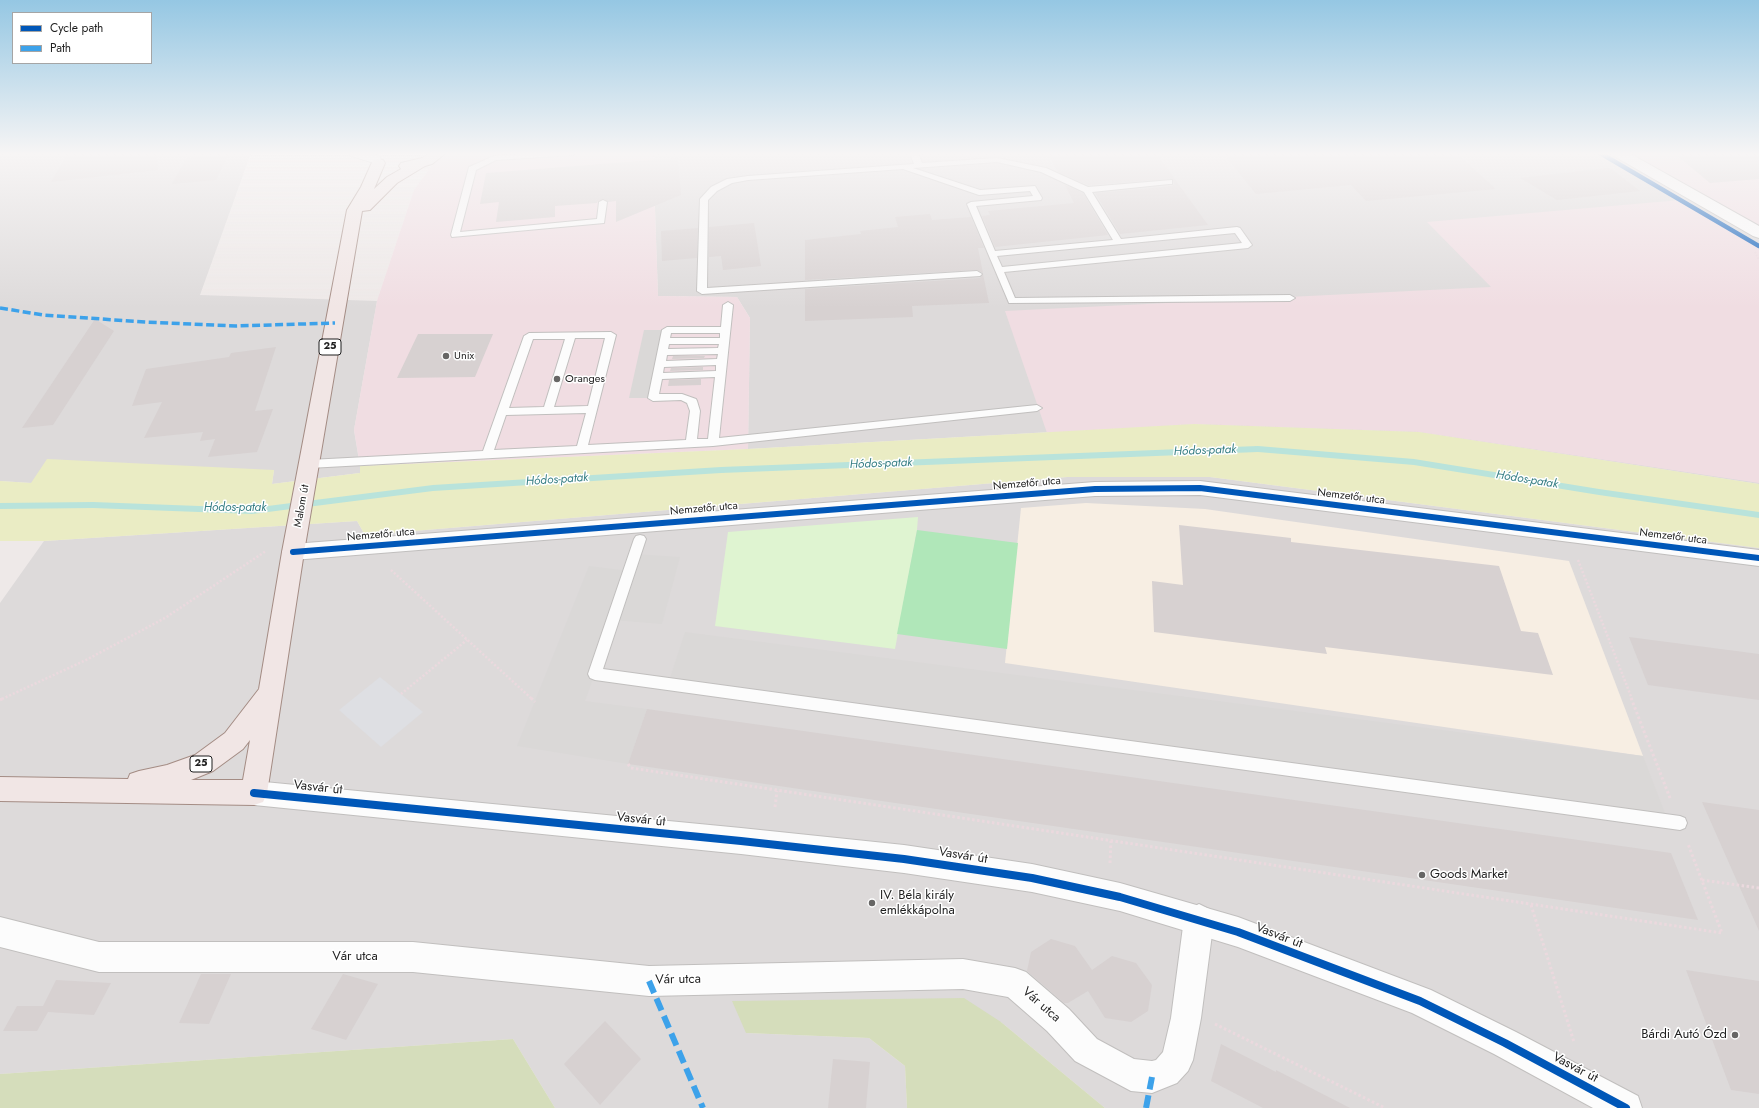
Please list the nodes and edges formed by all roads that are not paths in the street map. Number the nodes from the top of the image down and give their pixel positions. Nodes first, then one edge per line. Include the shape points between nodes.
1 (971, 204) edge
2 (358, 205) edge
3 (367, 205) edge
4 (463, 205) edge
5 (603, 205) edge
6 (704, 205) edge
7 (1096, 205) edge
8 (1709, 205) edge
9 (353, 220) junction
10 (1759, 233) edge
11 (1118, 242) junction
12 (992, 254) junction
13 (999, 270) junction
14 (977, 274) dead end
15 (1290, 298) dead end
16 (728, 305) dead end
17 (725, 330) junction
18 (571, 336) junction
19 (664, 342) junction
20 (723, 346) junction
21 (662, 352) junction
22 (722, 362) junction
23 (660, 364) junction
24 (720, 374) junction
25 (657, 376) junction
26 (1037, 408) dead end
27 (592, 409) junction
28 (548, 410) junction
29 (502, 412) junction
30 (713, 442) junction
31 (691, 443) junction
32 (582, 449) junction
33 (487, 454) junction
34 (308, 470) junction
35 (640, 539) dead end
36 (295, 543) junction
37 (1759, 558) edge
38 (271, 691) junction
39 (0, 789) edge
40 (103, 790) junction
41 (254, 793) junction
42 (1680, 823) road end
43 (1200, 919) junction
44 (0, 932) edge
45 (1626, 1108) edge

1 - 12 lane
2 - 9 main road, Malom út / 25
3 - 9 main road
4 - 5 lane via 455,235 601,221
6 - 14 lane via 702,291
7 - 11 lane
8 - 10 street
9 - 34 main road, Malom út / 25
11 - 12 lane
11 - 13 lane via 1237,230 1248,245
12 - 13 lane
13 - 15 lane via 1012,301
16 - 17 lane
17 - 19 lane via 667,330
17 - 20 lane
18 - 27 lane via 611,335
18 - 28 lane
18 - 29 lane via 529,336
19 - 20 lane
19 - 21 lane
20 - 21 lane
20 - 22 lane
21 - 23 lane
22 - 23 lane
22 - 24 lane
23 - 25 lane
24 - 25 lane
24 - 30 lane
25 - 31 lane via 653,398 682,397 692,401 695,411
26 - 30 lane
27 - 28 lane
27 - 32 lane
28 - 29 lane
29 - 33 lane
30 - 31 lane
31 - 32 lane
32 - 33 lane
33 - 34 lane
34 - 36 main road, Malom út / 25
35 - 42 lane via 595,674
36 - 37 street, Nemzetőr utca via 1095,489 1200,488
36 - 38 main road, Malom út / 25
38 - 40 main road, 25 via 234,741 204,763 167,777
38 - 41 main road, Malom út / 25
39 - 40 main road, Vasvár út / 25
40 - 41 main road, Vasvár út / 25
41 - 43 street, Vasvár út via 904,859 1032,878 1120,897
43 - 44 street, Vár utca via 1177,1060 1166,1072 1152,1077 1131,1075 1086,1050 1058,1020 1015,983 963,974 649,981 413,957 99,957
43 - 45 street, Vasvár út via 1420,1001

